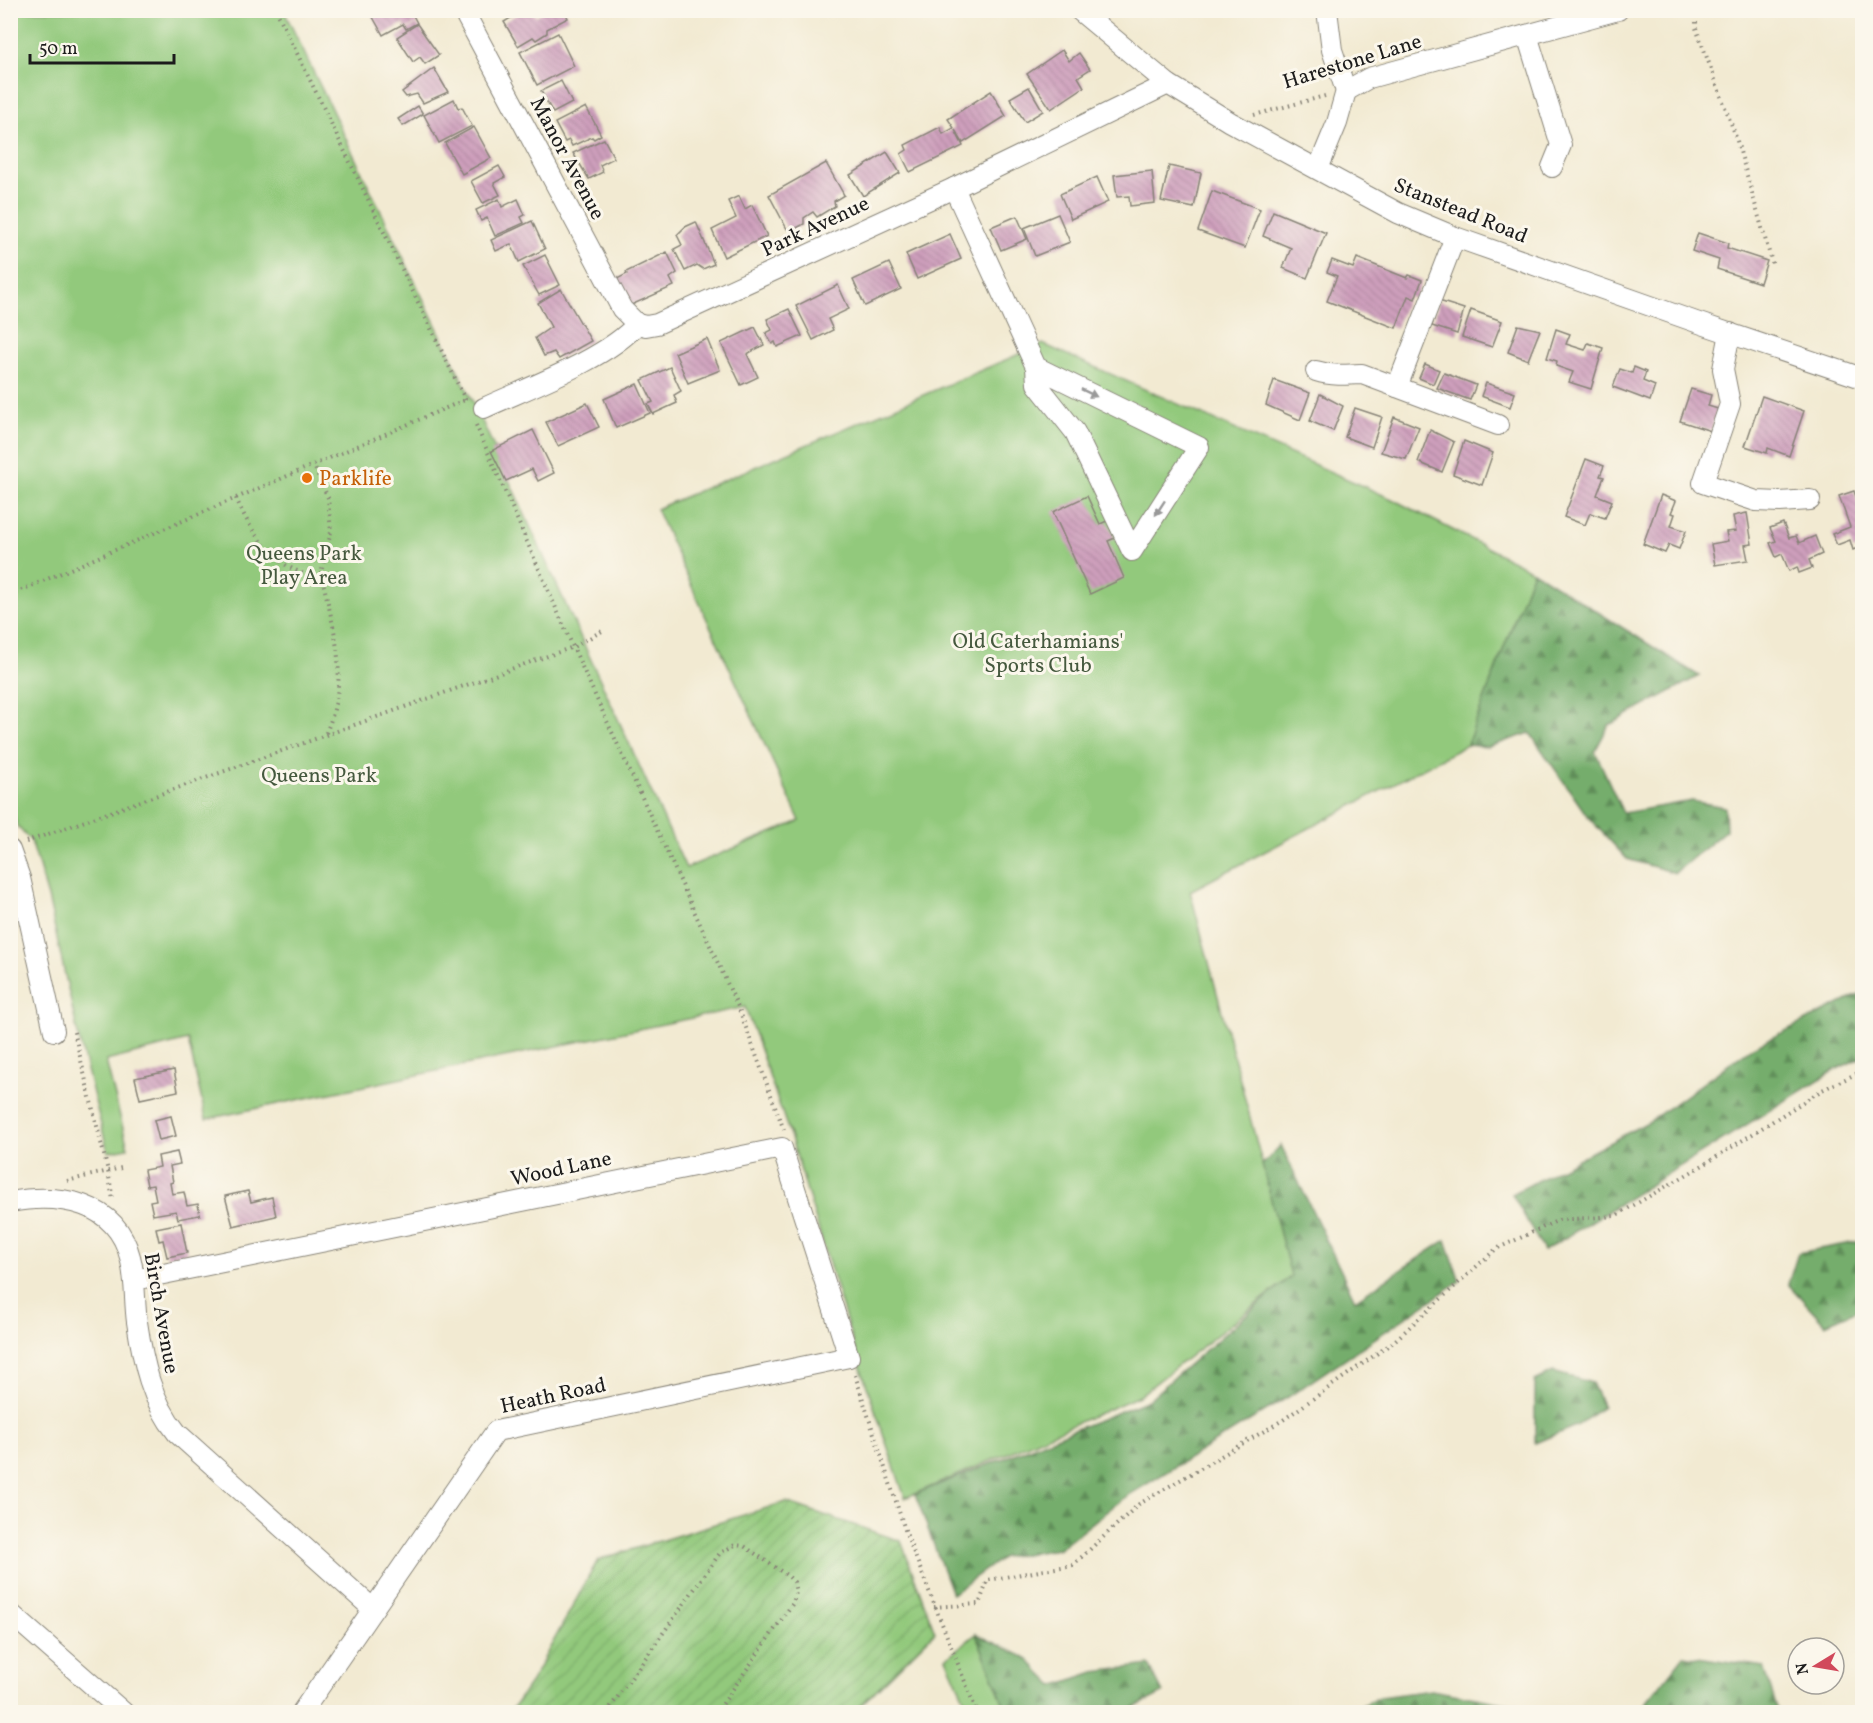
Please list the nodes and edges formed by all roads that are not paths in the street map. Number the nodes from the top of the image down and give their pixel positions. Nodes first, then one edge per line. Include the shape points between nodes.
1 (463, 10) edge
2 (1079, 10) edge
3 (1327, 10) edge
4 (1618, 10) edge
5 (1527, 35) junction
6 (1168, 84) junction
7 (1346, 91) junction
8 (1552, 167) dead end
9 (1318, 169) junction
10 (954, 188) junction
11 (1455, 237) junction
12 (637, 324) junction
13 (1730, 333) junction
14 (1036, 367) junction
15 (1316, 370) dead end
16 (1863, 378) edge
17 (1397, 387) junction
18 (476, 413) road end
19 (1498, 425) dead end
20 (1810, 500) dead end
21 (16, 847) edge
22 (63, 1027) road end
23 (10, 1202) edge
24 (134, 1280) junction
25 (849, 1357) joint
26 (373, 1609) junction
27 (10, 1613) edge
28 (123, 1713) edge
29 (302, 1713) edge

1 - 12 street, Manor Avenue via 622,309
2 - 6 street, Stanstead Road
3 - 7 street via 1332,50
4 - 5 street, Harestone Lane
5 - 7 street, Harestone Lane via 1369,78
5 - 8 street via 1561,145
6 - 9 street, Stanstead Road
6 - 10 street, Park Avenue
7 - 9 street
9 - 11 street, Stanstead Road via 1398,213
10 - 12 street, Park Avenue via 657,324
10 - 14 street
11 - 13 street, Stanstead Road
11 - 17 street
12 - 18 street via 615,344
13 - 16 street, Stanstead Road
13 - 20 street via 1723,369 1730,404 1703,483 1756,501
14 -> 14 street via 1199,447 1132,551 1075,432 1037,384
15 - 17 street via 1327,374 1362,374
17 - 19 street
21 - 22 street via 20,878
23 - 24 street, Birch Avenue via 33,1197 56,1199 85,1205 104,1215 117,1228 130,1256
24 - 25 street, Wood Lane via 782,1148
24 - 26 street, Birch Avenue via 145,1363 164,1417
25 - 26 street, Heath Road via 495,1431
26 - 29 street, Heath Road
27 - 28 street

